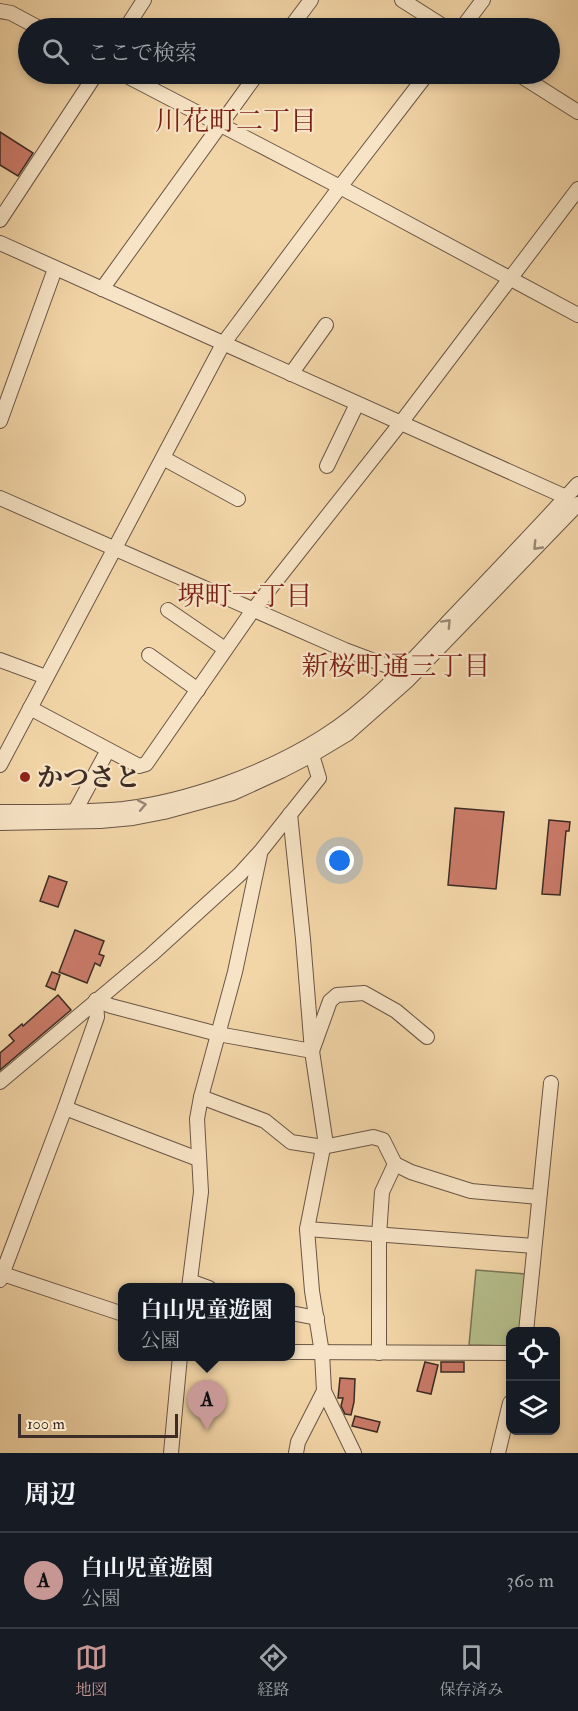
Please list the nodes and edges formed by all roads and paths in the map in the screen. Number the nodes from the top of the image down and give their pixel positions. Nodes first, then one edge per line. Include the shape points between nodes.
1 (17, 0) edge
2 (144, 0) edge
3 (311, 0) edge
4 (402, 0) edge
5 (483, 0) edge
6 (5, 12) edge
7 (132, 18) edge
8 (298, 18) edge
9 (430, 18) edge
10 (470, 18) edge
11 (89, 84) edge
12 (142, 84) edge
13 (250, 84) edge
14 (419, 84) edge
15 (534, 84) edge
16 (578, 112) edge
17 (220, 125) junction
18 (340, 187) junction
19 (578, 189) edge
20 (0, 220) edge
21 (0, 243) edge
22 (55, 268) junction
23 (511, 279) junction
24 (102, 289) junction
25 (578, 315) edge
26 (326, 325) dead end
27 (223, 344) junction
28 (291, 374) junction
29 (357, 404) junction
30 (0, 421) edge
31 (400, 424) junction
32 (163, 458) junction
33 (327, 466) dead end
34 (578, 484) edge
35 (0, 498) edge
36 (238, 499) dead end
37 (572, 500) edge
38 (115, 549) junction
39 (168, 610) dead end
40 (253, 610) junction
41 (225, 649) junction
42 (149, 655) dead end
43 (0, 660) edge
44 (401, 671) junction
45 (46, 677) junction
46 (198, 690) junction
47 (30, 708) junction
48 (108, 750) junction
49 (312, 754) junction
50 (0, 765) edge
51 (75, 811) junction
52 (0, 812) edge
53 (290, 814) junction
54 (0, 823) edge
55 (260, 852) junction
56 (96, 1000) junction
57 (218, 1034) junction
58 (427, 1036) dead end
59 (312, 1051) junction
60 (0, 1082) edge
61 (551, 1083) dead end
62 (201, 1097) junction
63 (65, 1108) junction
64 (323, 1147) junction
65 (198, 1159) junction
66 (395, 1164) junction
67 (539, 1197) junction
68 (307, 1229) junction
69 (379, 1236) junction
70 (534, 1246) junction
71 (1, 1275) edge
72 (189, 1283) edge
73 (118, 1312) edge
74 (295, 1314) edge
75 (316, 1318) junction
76 (526, 1327) edge
77 (295, 1352) edge
78 (322, 1353) junction
79 (379, 1353) junction
80 (506, 1353) edge
81 (180, 1361) edge
82 (324, 1391) junction
83 (506, 1420) edge
84 (171, 1453) edge
85 (296, 1453) edge
86 (354, 1453) edge
87 (498, 1453) edge

1 - 6 street
2 - 7 street
3 - 8 street
4 - 9 street
5 - 10 street
11 - 20 street
12 - 17 street
13 - 17 street
14 - 18 street
15 - 16 street
17 - 18 street
17 - 24 street
18 - 23 street
18 - 27 street
19 - 23 street
21 - 22 street
22 - 24 street
22 - 30 street
23 - 25 street
23 - 31 street
24 - 27 street
26 - 28 street
27 - 28 street
27 - 32 street
28 - 29 street
29 - 31 street
29 - 33 street
31 - 37 street
31 - 40 street
32 - 36 street
32 - 38 street
34 - 37 street
35 - 38 street
44 -> 37 street
37 -> 49 street via 408,680 346,734
38 - 40 street
38 - 45 street
39 - 41 street
40 - 41 street
40 - 44 street
41 - 46 street
42 - 46 street
43 - 45 street
51 -> 44 street via 124,808 177,798 256,771 322,737 358,711
45 - 47 street
46 - 48 street via 146,764 139,766
47 - 48 street
47 - 50 street
48 - 51 street
49 - 53 street via 319,778
49 - 54 street via 234,793 164,812 100,821
51 - 52 street
53 - 55 street
53 - 59 street
55 - 56 street via 191,920
55 - 57 street
56 - 57 street
56 - 60 street
56 - 63 street via 97,1017
57 - 59 street
57 - 62 street
58 - 59 street via 396,1011 363,993 337,995 330,1001
59 - 64 street via 325,1138
61 - 67 street
62 - 64 street via 265,1121 291,1142
62 - 65 street
63 - 65 street
63 - 71 street
64 - 66 street via 373,1137 383,1140
64 - 68 street
65 - 72 street via 201,1192
66 - 67 street via 471,1191
66 - 69 street via 382,1192
67 - 70 street
68 - 69 street
68 - 75 street
69 - 70 street
69 - 79 street
70 - 76 street
71 - 73 street
74 - 75 street
75 - 78 street
77 - 78 street
78 - 79 street
78 - 82 street
79 - 80 street
81 - 84 street
82 - 85 street
82 - 86 street
83 - 87 street

